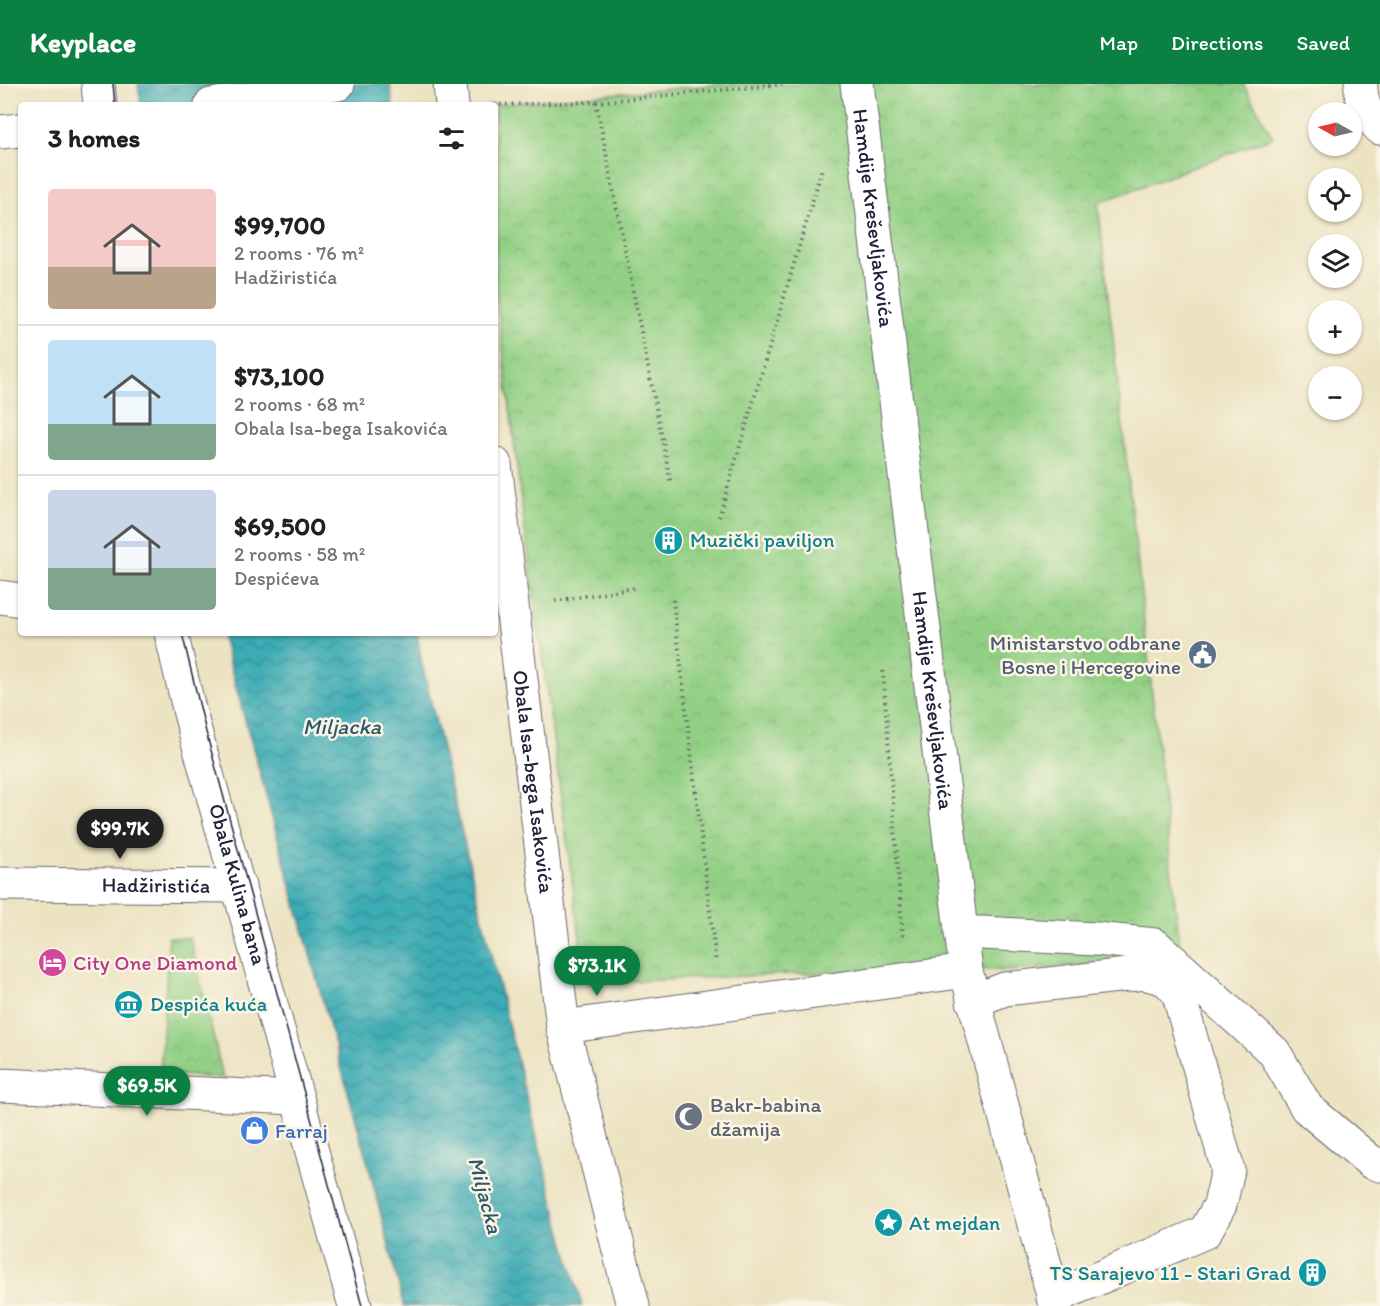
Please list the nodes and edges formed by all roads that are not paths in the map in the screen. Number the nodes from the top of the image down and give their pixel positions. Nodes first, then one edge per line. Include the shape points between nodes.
1 (98, 84) edge
2 (338, 84) edge
3 (450, 84) edge
4 (857, 84) edge
5 (1361, 84) edge
6 (100, 102) edge
7 (229, 102) edge
8 (452, 102) edge
9 (1380, 128) edge
10 (18, 130) edge
11 (0, 132) edge
12 (498, 490) edge
13 (0, 597) edge
14 (18, 600) edge
15 (172, 636) edge
16 (0, 884) edge
17 (239, 886) junction
18 (961, 933) junction
19 (969, 986) junction
20 (563, 1027) junction
21 (0, 1085) edge
22 (296, 1098) junction
23 (1380, 1165) edge
24 (1054, 1302) edge
25 (355, 1306) edge
26 (633, 1306) edge

1 - 6 street
2 - 7 street
3 - 8 street
4 - 18 street, Hamdije Kreševljakovića
5 - 9 street via 1368,116
10 - 11 street
12 - 20 street, Obala Isa-bega Isakovića
13 - 14 street
15 - 17 street, Obala Kulina bana
16 - 17 street, Hadžiristića
17 - 22 street, Obala Kulina bana
18 - 19 street, Hamdije Kreševljakovića
18 - 23 street via 1155,945 1274,1052 1307,1108 1371,1162
19 - 20 street via 721,1005
19 - 24 street, Hamdije Kreševljakovića
19 - 24 street via 1005,989 1143,973 1166,979 1178,992 1228,1170 1220,1205 1205,1232
20 - 26 street, Obala Isa-bega Isakovića
21 - 22 street
22 - 25 street, Obala Kulina bana

